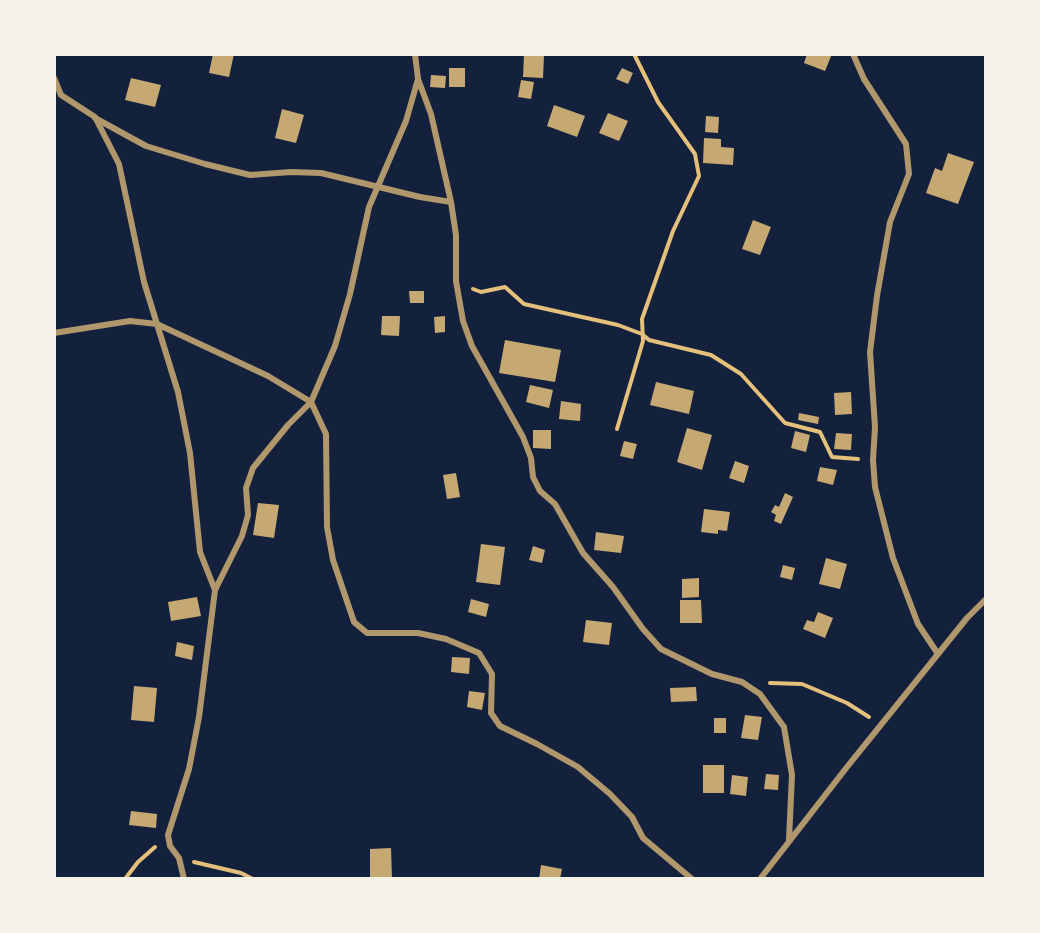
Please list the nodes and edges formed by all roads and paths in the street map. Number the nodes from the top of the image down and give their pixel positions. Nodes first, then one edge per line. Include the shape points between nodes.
1 (415, 54) edge
2 (634, 54) edge
3 (853, 54) edge
4 (54, 78) edge
5 (418, 79) junction
6 (94, 117) junction
7 (378, 187) junction
8 (451, 202) junction
9 (456, 281) junction
10 (157, 324) junction
11 (54, 333) edge
12 (642, 334) junction
13 (311, 402) junction
14 (617, 429) dead end
15 (873, 460) junction
16 (214, 591) junction
17 (986, 599) edge
18 (938, 654) junction
19 (742, 682) junction
20 (881, 724) junction
21 (168, 835) junction
22 (789, 840) junction
23 (179, 858) junction
24 (125, 879) edge
25 (184, 879) edge
26 (253, 879) edge
27 (692, 879) edge
28 (760, 879) edge

1 - 5 street
2 - 12 path via 658,102 695,154 699,177 642,319
3 - 15 street via 864,79 906,144 909,174 890,222 877,296 870,352
4 - 6 street via 61,94
5 - 7 street via 406,121
5 - 8 street via 431,114
6 - 7 street via 146,146 205,164 250,175 321,173
6 - 10 street via 119,164
7 - 8 street
7 - 13 street via 369,207 335,346
8 - 9 street
9 - 12 path via 481,292 505,287 524,304
9 - 19 street via 472,346 523,437 540,491 555,504 583,554 661,649 711,674
10 - 11 street via 130,321
10 - 13 street via 268,376
10 - 16 street via 178,392 190,453 200,552
12 - 14 path
12 - 15 path via 649,340 711,355 741,374 784,423 820,432 832,457
13 - 16 street via 253,468 246,488 248,515 242,536
13 - 27 street via 326,434 327,527 333,560 354,622 367,633 418,633 446,639 479,653 492,674 491,712 500,726 578,767 632,817 643,838
15 - 18 street via 875,487 893,558 918,624
16 - 21 street via 199,717 189,770
17 - 18 street
18 - 20 street
19 - 20 path via 802,684 847,703
19 - 22 street via 760,694 784,727 792,775
20 - 22 street
21 - 23 street
21 - 24 path
22 - 28 street
23 - 25 street
23 - 26 path

